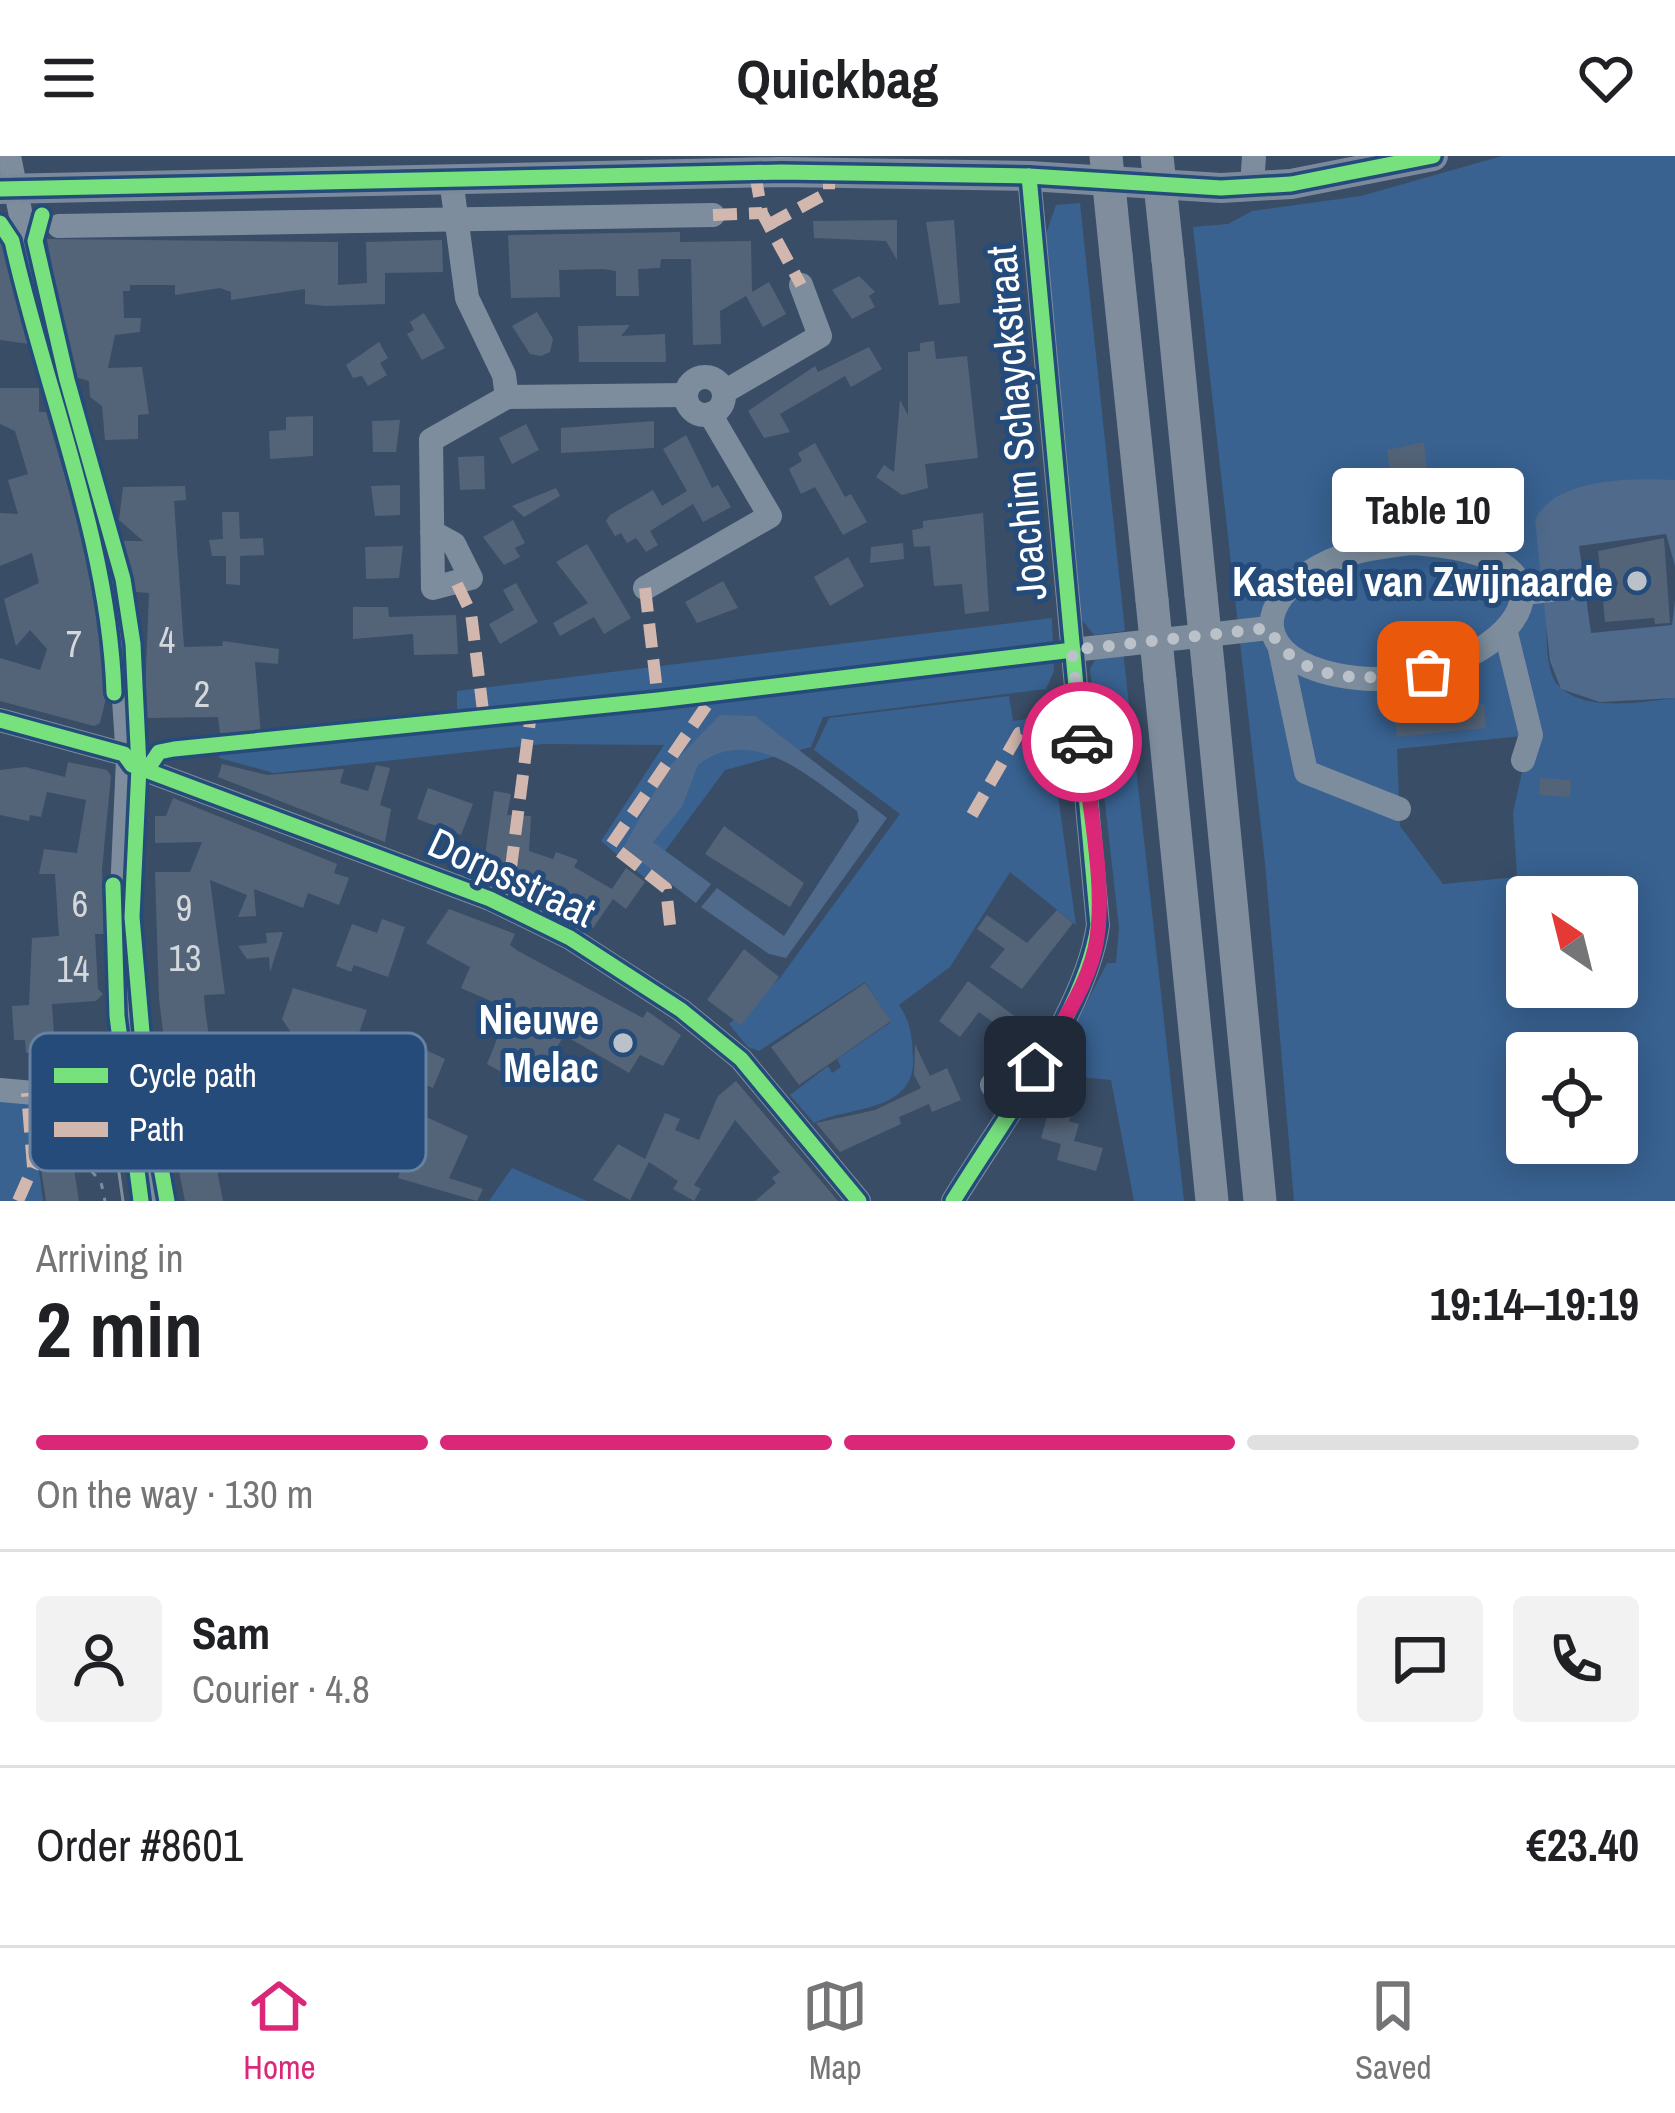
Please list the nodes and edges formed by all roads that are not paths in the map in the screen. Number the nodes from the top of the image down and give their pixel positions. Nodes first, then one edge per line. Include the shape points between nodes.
1 (9, 156) edge
2 (1106, 156) edge
3 (1157, 156) edge
4 (1433, 156) edge
5 (779, 164) edge
6 (605, 166) edge
7 (1253, 171) edge
8 (1029, 176) junction
9 (451, 179) junction
10 (258, 185) junction
11 (103, 188) junction
12 (8, 198) edge
13 (713, 214) dead end
14 (459, 220) junction
15 (260, 224) junction
16 (59, 226) dead end
17 (106, 226) junction
18 (801, 285) dead end
19 (724, 392) junction
20 (686, 394) junction
21 (507, 397) junction
22 (710, 414) junction
23 (432, 532) dead end
24 (1594, 585) dead end
25 (645, 588) dead end
26 (1526, 593) junction
27 (1506, 633) junction
28 (1275, 638) junction
29 (1072, 650) junction
30 (0, 720) edge
31 (128, 759) junction
32 (1523, 760) dead end
33 (1400, 808) dead end
34 (132, 1033) edge
35 (1035, 1067) junction
36 (992, 1085) dead end
37 (0, 1090) edge
38 (30, 1093) edge
39 (148, 1171) edge
40 (152, 1201) edge
41 (859, 1201) edge
42 (953, 1201) edge
43 (1212, 1201) edge
44 (1260, 1201) edge

1 - 12 street
2 - 43 highway, bridge
3 - 44 highway, bridge
4 - 7 main road via 1357,173
5 - 6 main road
5 - 8 main road
6 - 9 main road
7 - 8 main road
8 - 29 street, Joachim Schayckstraat
9 - 10 main road
9 - 14 street
10 - 11 main road
10 - 15 street
11 - 12 main road
11 - 17 street
12 - 31 street via 115,593
13 - 14 street
14 - 15 street
14 - 21 street via 466,298
15 - 17 street
16 - 17 street
18 - 19 street via 820,336
19 - 20 street via 706,376
19 - 22 street
20 - 21 street
20 - 22 street via 694,412
21 - 23 street via 431,440
22 - 25 street via 770,516
24 - 26 street
26 - 27 street
26 - 28 street via 1514,572 1489,555 1410,543 1325,562 1294,582 1274,604
27 - 28 street via 1468,659 1383,678 1305,666
27 - 32 street via 1532,734
28 - 29 street
28 - 33 street via 1306,772
29 - 35 street, Joachim Schayckstraat via 1098,925 1087,973
30 - 31 street, Dorpsstraat
31 - 34 street via 122,912
31 - 41 street, Dorpsstraat via 490,899 570,938 741,1059
35 - 36 street
35 - 42 street, Joachim Schayckstraat
37 - 38 street
39 - 40 street

